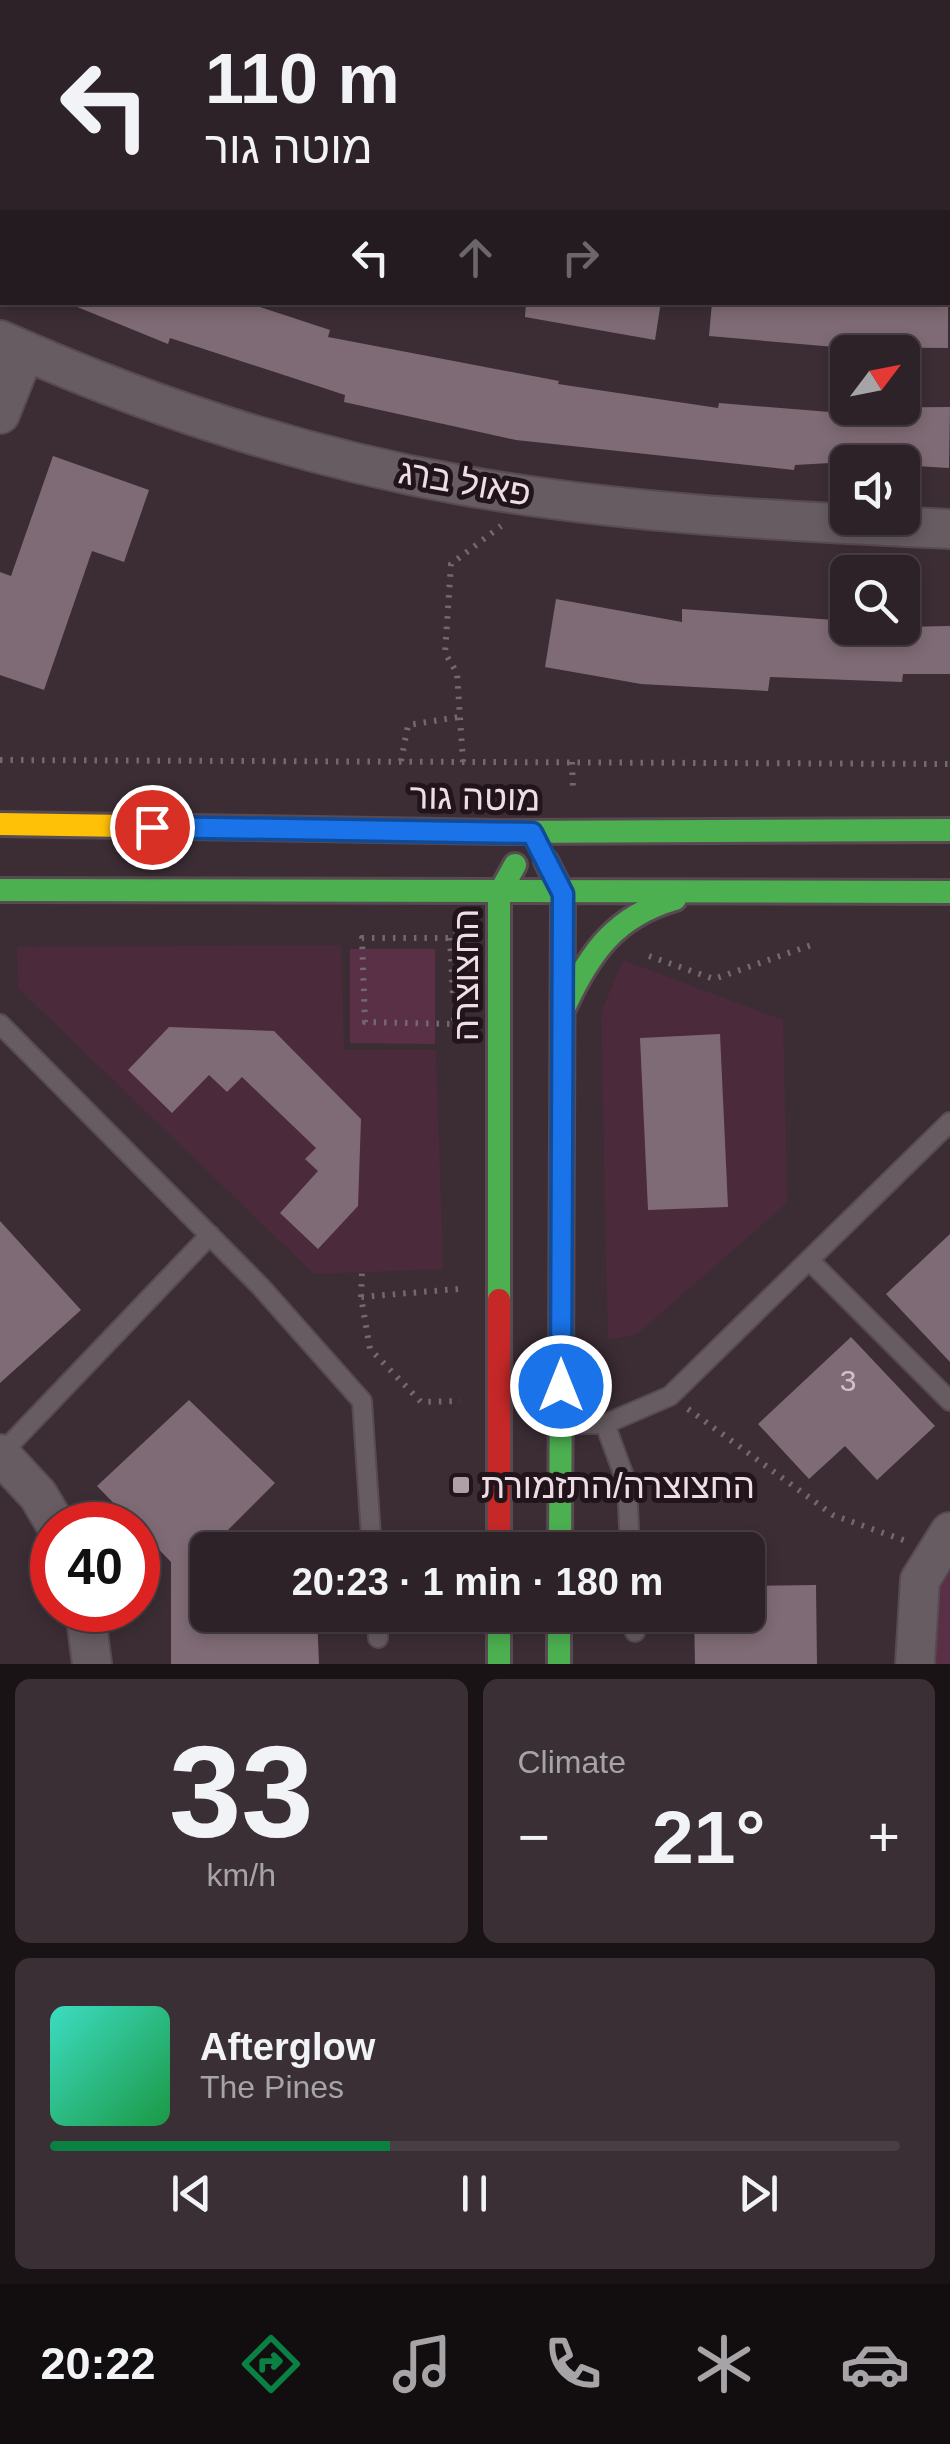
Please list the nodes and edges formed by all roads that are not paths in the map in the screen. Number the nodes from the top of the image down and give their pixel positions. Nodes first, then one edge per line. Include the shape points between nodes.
1 (12, 345) edge
2 (0, 414) edge
3 (950, 529) edge
4 (0, 824) edge
5 (950, 830) edge
6 (532, 833) junction
7 (0, 890) edge
8 (380, 892) junction
9 (950, 892) edge
10 (698, 893) junction
11 (499, 894) junction
12 (563, 894) junction
13 (454, 935) road end
14 (472, 952) dead end
15 (499, 1003) junction
16 (562, 1012) junction
17 (0, 1024) edge
18 (950, 1122) edge
19 (210, 1236) junction
20 (810, 1260) junction
21 (950, 1401) edge
22 (560, 1424) junction
23 (606, 1424) junction
24 (0, 1455) edge
25 (42, 1502) edge
26 (371, 1532) edge
27 (499, 1532) edge
28 (560, 1532) edge
29 (629, 1532) edge
30 (950, 1532) edge
31 (88, 1632) edge
32 (377, 1632) edge
33 (499, 1632) edge
34 (559, 1632) edge
35 (378, 1638) dead end
36 (92, 1664) edge
37 (499, 1664) edge
38 (559, 1664) edge
39 (916, 1664) edge

1 - 2 street
1 - 3 street, פאול ברג via 261,436 425,477 712,517
4 - 6 main road, מוטה גור
5 - 6 main road, מוטה גור
6 - 11 main road, החצוצרה
6 - 12 main road
7 - 8 main road
8 - 11 main road
8 - 13 main road via 430,908
9 - 10 main road
10 - 12 main road
10 - 16 main road via 644,906 611,930 588,956
11 - 12 main road
11 - 15 main road, החצוצרה
12 - 16 main road
14 - 15 main road
15 - 27 main road, החצוצרה
16 - 22 main road
17 - 19 lane
18 - 20 lane
19 - 24 lane
19 - 26 lane via 362,1401
20 - 21 lane
20 - 23 lane via 670,1396
22 - 23 lane
22 - 28 main road
23 - 29 lane via 627,1484
24 - 25 street
30 - 39 street via 920,1580
31 - 36 street
32 - 35 lane
33 - 37 main road
34 - 38 main road

